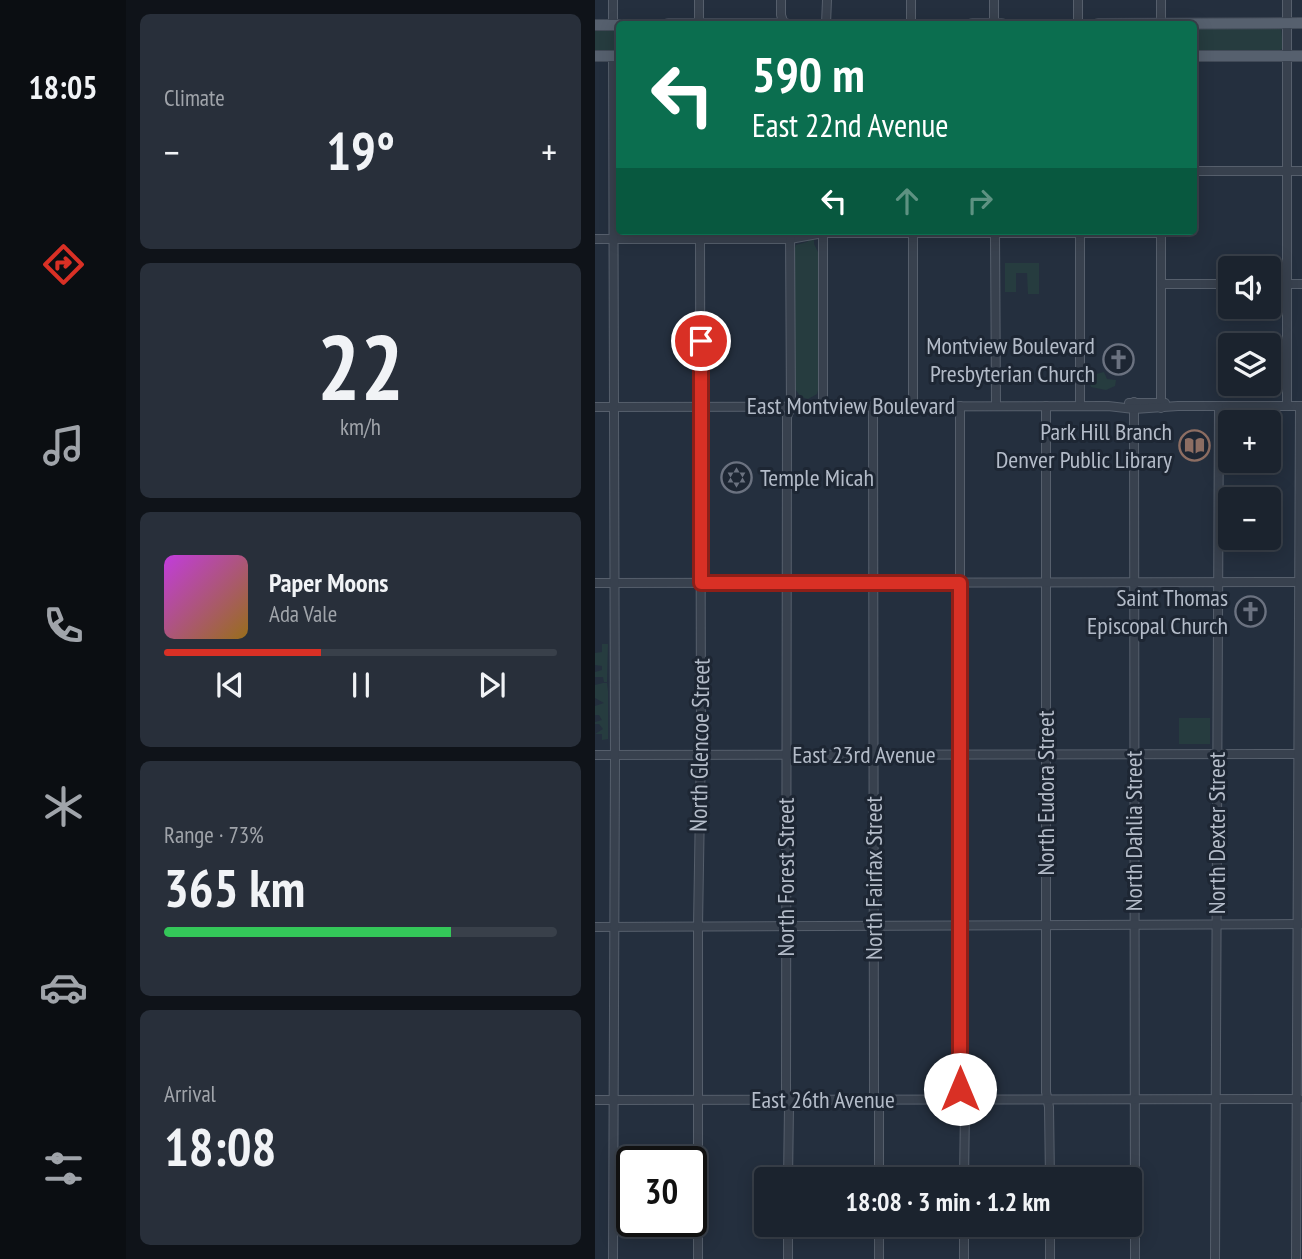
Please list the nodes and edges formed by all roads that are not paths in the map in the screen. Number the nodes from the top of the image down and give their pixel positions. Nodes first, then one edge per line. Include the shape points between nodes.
1 (613, 0) edge
2 (699, 0) edge
3 (781, 0) edge
4 (827, 0) edge
5 (911, 0) edge
6 (994, 0) edge
7 (1078, 0) edge
8 (1161, 0) edge
9 (1287, 0) edge
10 (699, 21) edge
11 (784, 21) edge
12 (826, 21) edge
13 (911, 21) edge
14 (994, 21) edge
15 (1078, 21) edge
16 (1161, 21) edge
17 (1286, 23) junction
18 (1302, 23) edge
19 (1197, 24) edge
20 (595, 25) edge
21 (616, 25) edge
22 (1286, 55) junction
23 (1302, 55) edge
24 (595, 56) edge
25 (616, 56) edge
26 (1197, 56) edge
27 (1197, 171) edge
28 (1286, 172) junction
29 (1302, 172) edge
30 (700, 235) edge
31 (790, 235) edge
32 (823, 235) edge
33 (913, 235) edge
34 (995, 235) edge
35 (1080, 235) edge
36 (1161, 235) edge
37 (595, 239) edge
38 (614, 239) junction
39 (1161, 284) junction
40 (1218, 284) edge
41 (1302, 284) edge
42 (1281, 285) edge
43 (1287, 285) junction
44 (1161, 405) junction
45 (960, 406) junction
46 (996, 406) junction
47 (1046, 406) junction
48 (1080, 406) junction
49 (1134, 406) junction
50 (1219, 406) junction
51 (1287, 406) junction
52 (1301, 406) edge
53 (595, 407) edge
54 (614, 407) junction
55 (701, 407) junction
56 (791, 407) junction
57 (823, 407) junction
58 (873, 407) junction
59 (913, 407) junction
60 (1301, 582) edge
61 (595, 583) edge
62 (615, 583) junction
63 (701, 583) junction
64 (786, 583) junction
65 (873, 583) junction
66 (960, 583) junction
67 (1046, 583) junction
68 (1135, 583) junction
69 (1218, 583) junction
70 (960, 754) junction
71 (1047, 754) junction
72 (1135, 754) junction
73 (1217, 754) junction
74 (1300, 754) edge
75 (595, 755) edge
76 (615, 755) junction
77 (701, 755) junction
78 (787, 755) junction
79 (874, 755) junction
80 (1300, 924) edge
81 (1046, 925) junction
82 (1134, 925) junction
83 (1217, 925) junction
84 (614, 926) junction
85 (698, 926) junction
86 (786, 926) junction
87 (873, 926) junction
88 (961, 926) junction
89 (595, 927) edge
90 (1048, 1099) junction
91 (1134, 1099) junction
92 (1216, 1099) junction
93 (1299, 1099) edge
94 (595, 1100) edge
95 (614, 1100) junction
96 (699, 1100) junction
97 (787, 1100) junction
98 (876, 1100) junction
99 (962, 1100) junction
100 (788, 1167) edge
101 (879, 1167) edge
102 (964, 1167) edge
103 (1050, 1167) edge
104 (788, 1237) edge
105 (879, 1237) edge
106 (964, 1237) edge
107 (1050, 1237) edge
108 (613, 1259) edge
109 (698, 1259) edge
110 (788, 1259) edge
111 (879, 1259) edge
112 (964, 1259) edge
113 (1050, 1259) edge
114 (1135, 1259) edge
115 (1215, 1259) edge
116 (1296, 1259) edge

1 - 21 street
2 - 10 street
3 - 11 street
4 - 12 street
5 - 13 street
6 - 14 street
7 - 15 street
8 - 16 street
9 - 17 street
17 - 18 main road
17 - 19 main road
17 - 22 street
20 - 21 main road
22 - 23 main road
22 - 26 main road
22 - 28 street
24 - 25 main road
25 - 38 street
27 - 28 street
28 - 29 street
28 - 43 street
30 - 31 street
30 - 38 street
30 - 55 street, North Glencoe Street
31 - 56 street, North Forest Street
32 - 57 street
33 - 59 street
34 - 46 street
35 - 48 street
36 - 39 street
37 - 38 street
38 - 54 street
39 - 40 street
39 - 44 street
41 - 43 street
42 - 43 street
43 - 51 street
44 - 49 street, East Montview Boulevard
44 - 50 street, East Montview Boulevard
45 - 46 street, East Montview Boulevard
45 - 59 street, East Montview Boulevard
45 - 66 street
46 - 47 street, East Montview Boulevard
47 - 48 street, East Montview Boulevard
47 - 67 street, North Eudora Street
48 - 49 street, East Montview Boulevard
49 - 68 street, North Dahlia Street
50 - 51 street, East Montview Boulevard
50 - 69 street, North Dexter Street
51 - 52 street, East Montview Boulevard
52 - 60 street
53 - 54 street, East Montview Boulevard
54 - 55 street, East Montview Boulevard
54 - 62 street
55 - 56 street, East Montview Boulevard
55 - 63 street, North Glencoe Street
56 - 57 street, East Montview Boulevard
56 - 64 street, North Forest Street via 787,417
57 - 58 street, East Montview Boulevard
58 - 59 street, East Montview Boulevard
58 - 65 street, North Fairfax Street
60 - 69 street
60 - 74 street
61 - 62 street
62 - 63 street
62 - 76 street
63 - 64 street
63 - 77 street, North Glencoe Street
64 - 65 street
64 - 78 street, North Forest Street
65 - 66 street
65 - 79 street, North Fairfax Street
66 - 67 street
66 - 70 street
67 - 68 street
67 - 71 street, North Eudora Street
68 - 69 street
68 - 72 street, North Dahlia Street
69 - 73 street, North Dexter Street
70 - 71 street, East 23rd Avenue
70 - 79 street, East 23rd Avenue
70 - 88 street
71 - 72 street, East 23rd Avenue
71 - 81 street, North Eudora Street
72 - 73 street, East 23rd Avenue
72 - 82 street, North Dahlia Street
73 - 74 street, East 23rd Avenue
73 - 83 street, North Dexter Street
74 - 80 street
75 - 76 street, East 23rd Avenue
76 - 77 street, East 23rd Avenue
76 - 84 street
77 - 78 street, East 23rd Avenue
77 - 85 street, North Glencoe Street
78 - 79 street, East 23rd Avenue
78 - 86 street, North Forest Street
79 - 87 street, North Fairfax Street
80 - 83 street
80 - 93 street
81 - 82 street
81 - 88 street
81 - 90 street, North Eudora Street
82 - 83 street
82 - 91 street, North Dahlia Street
83 - 92 street, North Dexter Street
84 - 85 street
84 - 89 street
84 - 95 street
85 - 86 street
85 - 96 street, North Glencoe Street
86 - 87 street
86 - 97 street, North Forest Street
87 - 88 street
87 - 98 street, North Fairfax Street
88 - 99 street
90 - 91 street, East 26th Avenue
90 - 99 street, East 26th Avenue
90 - 103 street, North Eudora Street
91 - 92 street, East 26th Avenue
91 - 114 street, North Dahlia Street
92 - 93 street, East 26th Avenue
92 - 115 street, North Dexter Street
93 - 116 street
94 - 95 street, East 26th Avenue
95 - 96 street, East 26th Avenue
95 - 108 street
96 - 97 street, East 26th Avenue
96 - 109 street, North Glencoe Street
97 - 98 street, East 26th Avenue
97 - 100 street, North Forest Street
98 - 99 street, East 26th Avenue
98 - 101 street, North Fairfax Street
99 - 102 street
104 - 110 street
105 - 111 street
106 - 112 street
107 - 113 street

